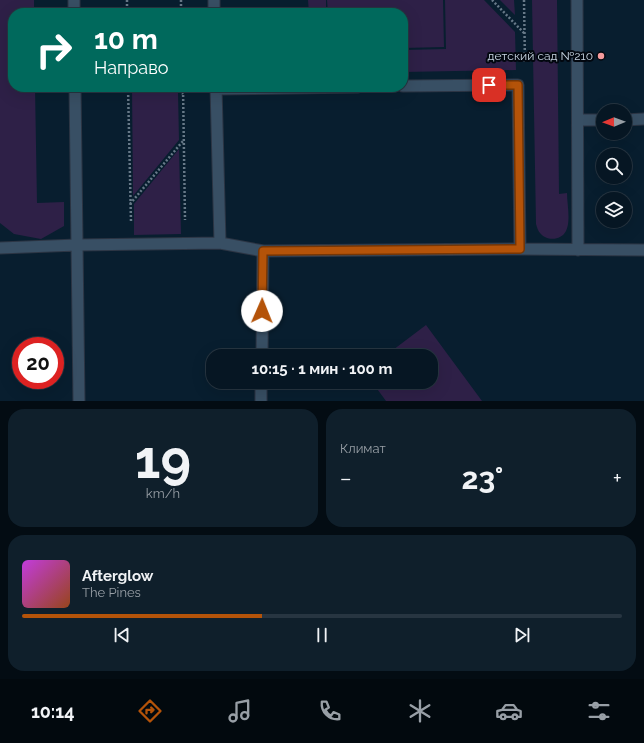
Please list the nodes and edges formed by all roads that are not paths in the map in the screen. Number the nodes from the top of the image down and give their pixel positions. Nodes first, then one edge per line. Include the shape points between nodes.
1 (577, 0) edge
2 (408, 86) edge
3 (75, 92) edge
4 (216, 92) edge
5 (644, 119) edge
6 (578, 120) junction
7 (596, 120) edge
8 (632, 120) edge
9 (220, 243) junction
10 (77, 245) junction
11 (0, 248) edge
12 (520, 249) junction
13 (578, 250) junction
14 (644, 250) edge
15 (263, 251) junction
16 (262, 349) edge
17 (261, 389) edge
18 (79, 401) edge
19 (261, 401) edge

1 - 6 lane
2 - 12 lane via 518,85
3 - 10 lane
4 - 9 lane
5 - 8 lane
6 - 7 lane
6 - 13 lane
9 - 10 lane
9 - 15 lane
10 - 11 lane
10 - 18 lane
12 - 13 lane
12 - 15 lane
13 - 14 lane
15 - 16 lane
17 - 19 lane

